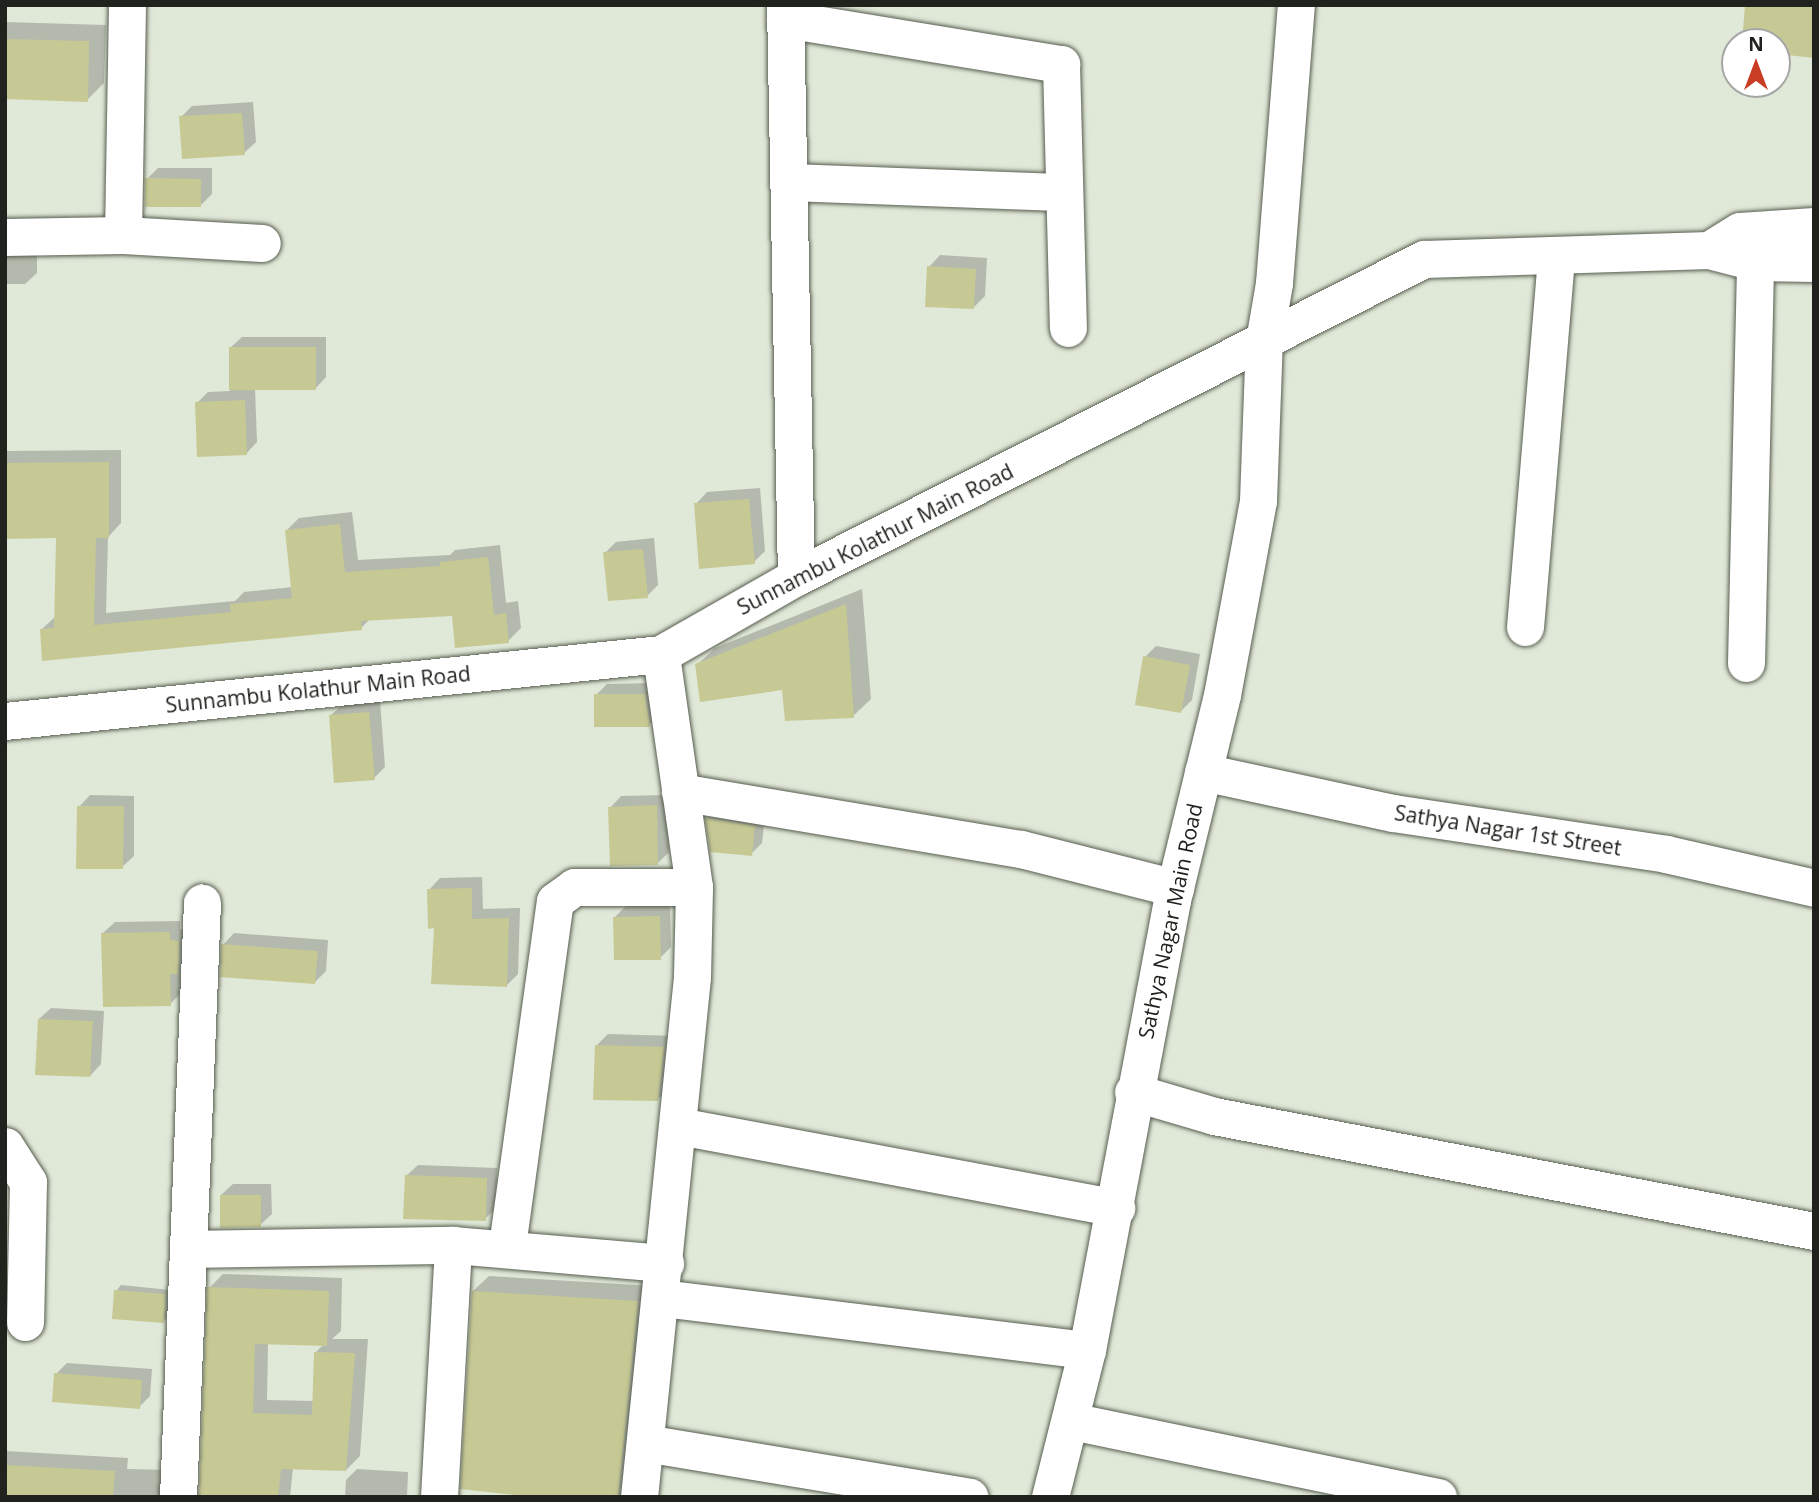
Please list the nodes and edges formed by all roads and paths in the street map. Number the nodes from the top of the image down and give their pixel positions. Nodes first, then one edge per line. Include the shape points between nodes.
1 (127, 5) edge
2 (1296, 5) edge
3 (785, 12) edge
4 (788, 181) junction
5 (1061, 192) junction
6 (1814, 226) edge
7 (122, 235) junction
8 (5, 237) edge
9 (262, 243) dead end
10 (1709, 250) junction
11 (1556, 255) junction
12 (1755, 262) junction
13 (1814, 263) edge
14 (1068, 328) dead end
15 (1264, 341) junction
16 (796, 577) junction
17 (1525, 627) dead end
18 (661, 654) junction
19 (1746, 663) dead end
20 (5, 721) edge
21 (1203, 772) junction
22 (680, 792) junction
23 (694, 887) junction
24 (1175, 888) junction
25 (1814, 888) edge
26 (202, 902) dead end
27 (1133, 1092) junction
28 (679, 1126) junction
29 (5, 1146) edge
30 (1116, 1208) junction
31 (1814, 1231) edge
32 (453, 1245) junction
33 (507, 1246) junction
34 (188, 1249) junction
35 (664, 1280) junction
36 (25, 1322) dead end
37 (1087, 1350) junction
38 (1071, 1421) junction
39 (645, 1443) junction
40 (178, 1497) edge
41 (439, 1497) edge
42 (639, 1497) edge
43 (970, 1497) edge
44 (1050, 1497) edge
45 (1438, 1497) edge

1 - 7 street
2 - 15 street, Sathya Nagar Main Road via 1274,284
3 - 4 street
3 - 5 street via 1061,64
4 - 5 street
4 - 16 street
5 - 14 street
6 - 10 street, Sunnambu Kolathur Main Road via 1740,231
7 - 8 street
7 - 9 street
10 - 11 street, Sunnambu Kolathur Main Road
10 - 12 street, Sunnambu Kolathur Main Road
11 - 15 street, Sunnambu Kolathur Main Road via 1424,258
11 - 17 street
12 - 13 street, Sunnambu Kolathur Main Road
12 - 19 street
15 - 16 street, Sunnambu Kolathur Main Road
15 - 21 street, Sathya Nagar Main Road via 1258,501
16 - 18 street, Sunnambu Kolathur Main Road
18 - 20 street, Sunnambu Kolathur Main Road
18 - 22 street
21 - 24 street, Sathya Nagar Main Road
21 - 25 street, Sathya Nagar 1st Street via 1393,813 1666,855
22 - 23 street
22 - 24 street via 1007,847
23 - 28 street via 692,977
23 - 33 street via 574,887 555,901
24 - 27 street, Sathya Nagar Main Road
26 - 34 street
27 - 30 street, Sathya Nagar Main Road
27 - 31 street via 1214,1116
28 - 30 street
28 - 35 street
29 - 36 street via 28,1182
30 - 37 street, Sathya Nagar Main Road
32 - 33 street
32 - 34 street
32 - 41 street
33 - 35 street
34 - 40 street
35 - 37 street
35 - 39 street
37 - 38 street, Sathya Nagar Main Road
38 - 44 street, Sathya Nagar Main Road
38 - 45 street
39 - 42 street
39 - 43 street

